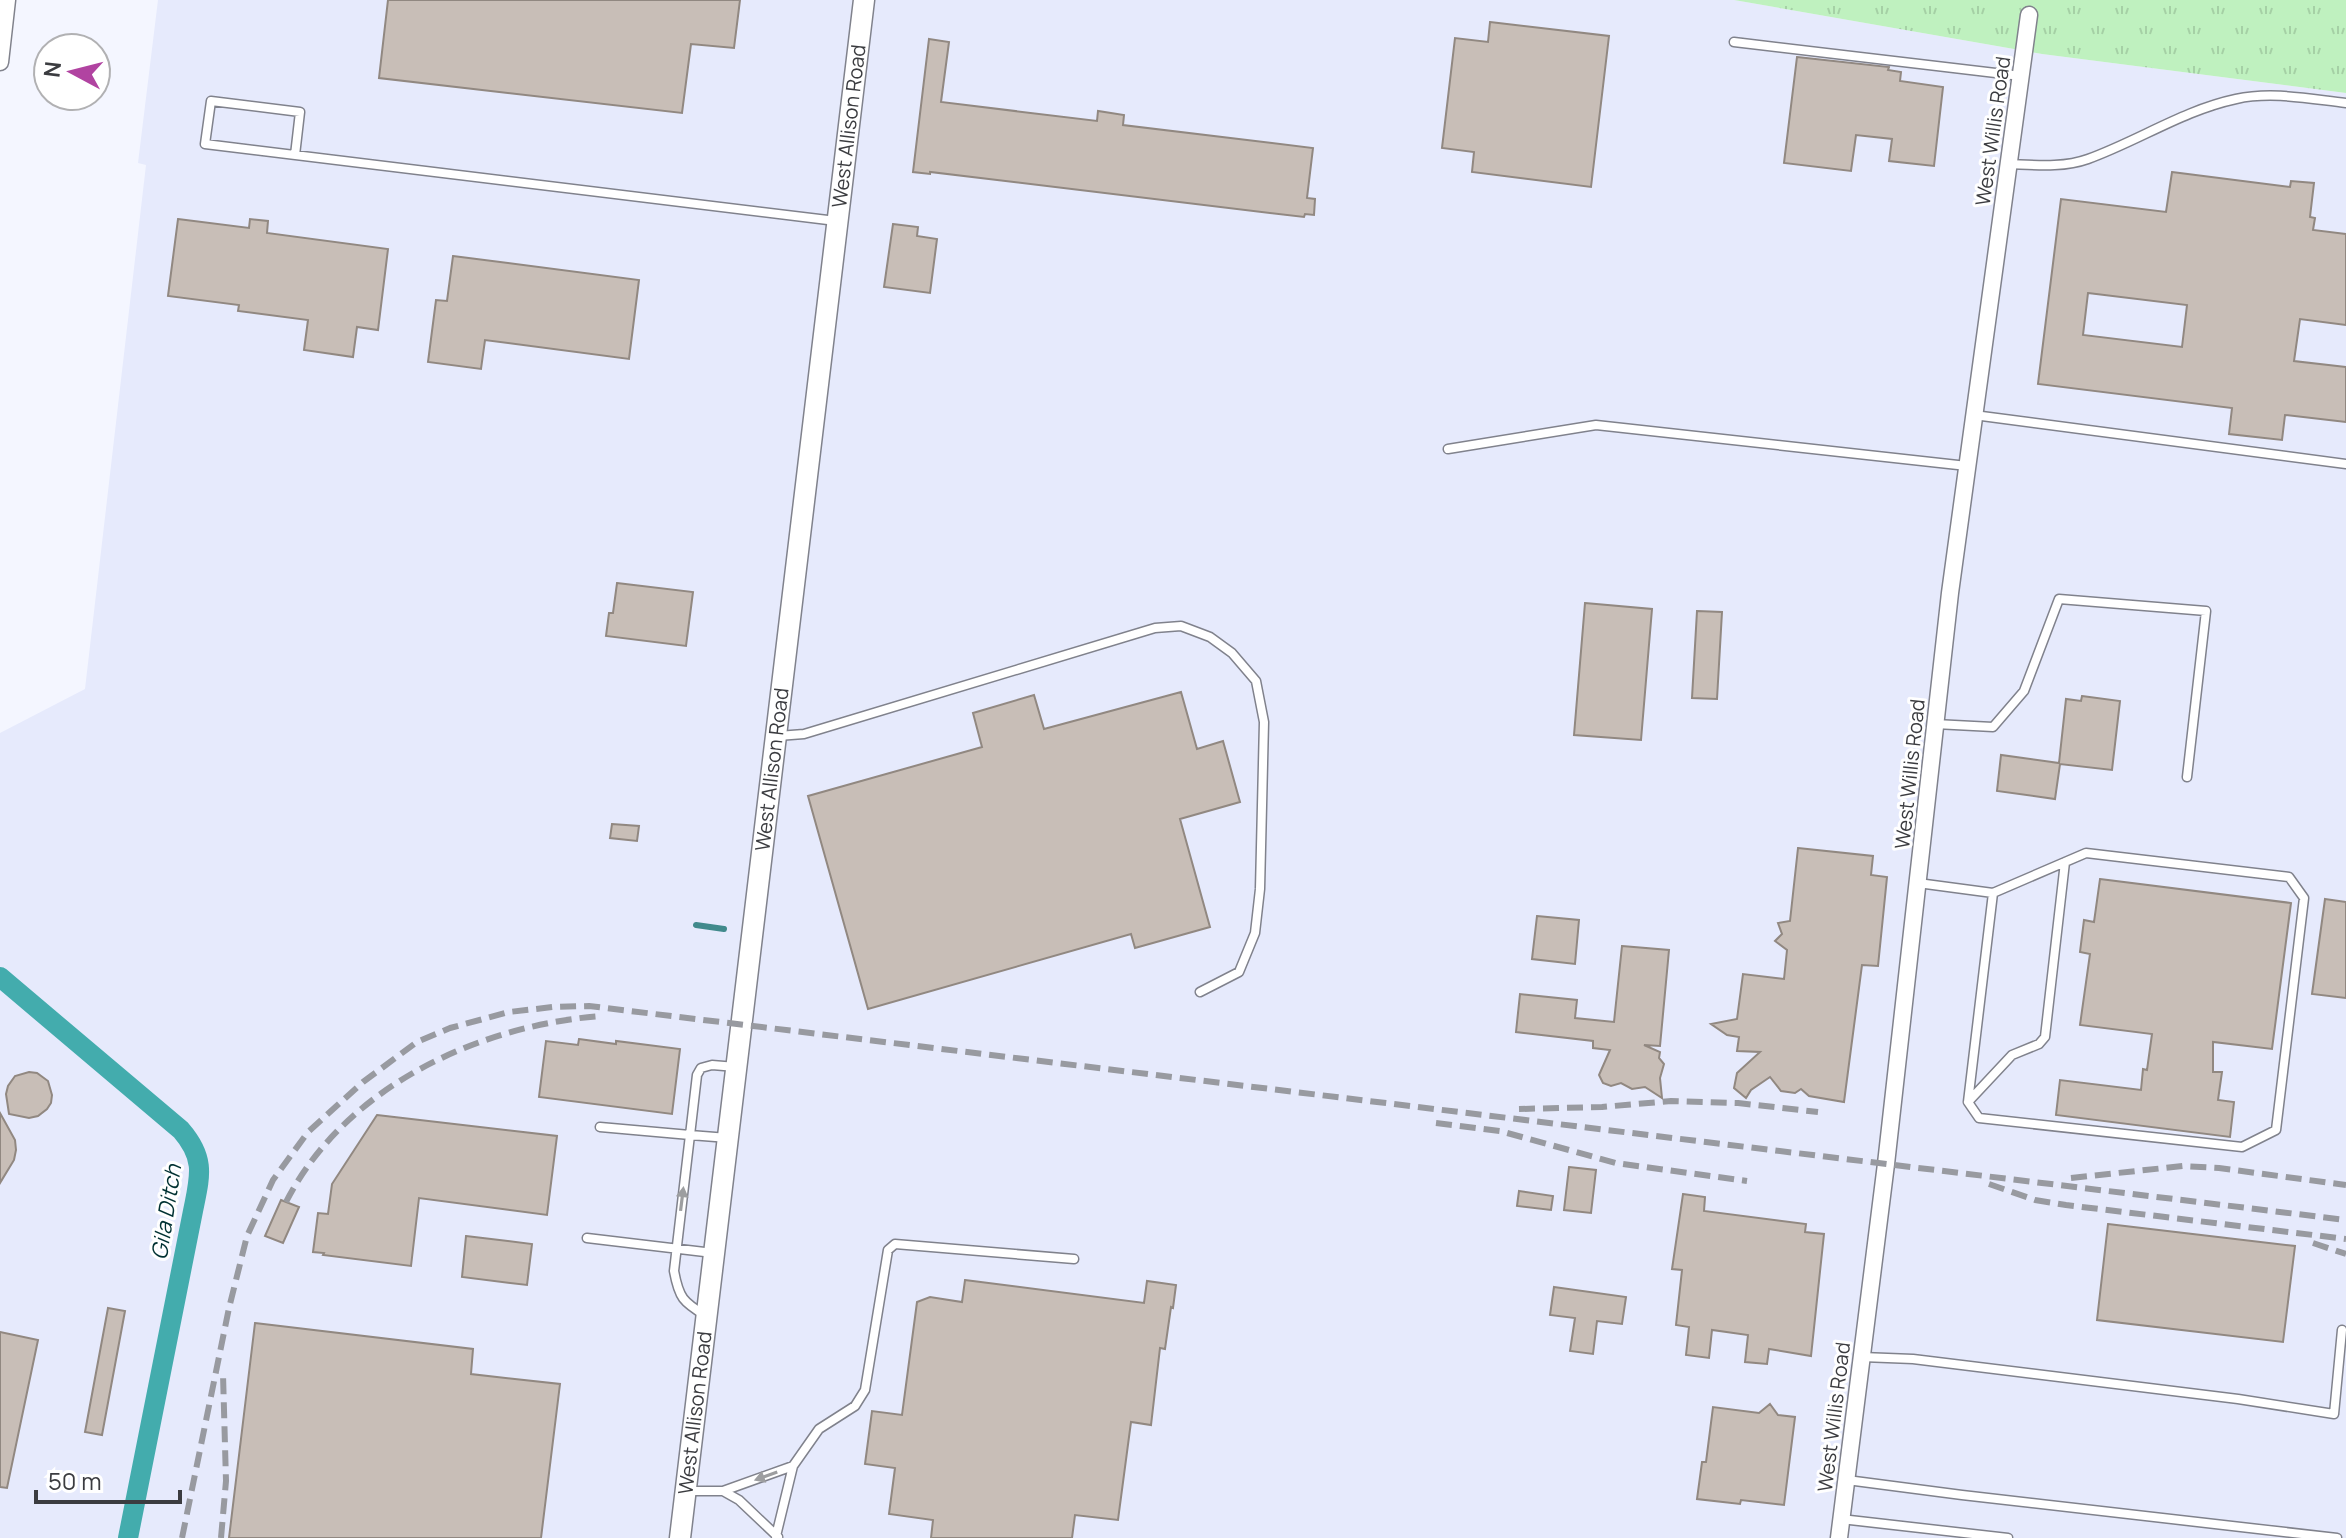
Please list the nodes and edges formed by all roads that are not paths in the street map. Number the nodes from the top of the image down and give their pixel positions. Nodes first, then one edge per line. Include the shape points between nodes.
1 (7, 0) edge
2 (864, 0) edge
3 (2030, 8) edge
4 (1734, 42) dead end
5 (0, 62) edge
6 (2021, 76) junction
7 (2346, 103) edge
8 (295, 155) junction
9 (2009, 164) junction
10 (837, 221) junction
11 (1974, 415) junction
12 (1448, 449) dead end
13 (2346, 464) edge
14 (1967, 466) junction
15 (1935, 724) junction
16 (777, 736) junction
17 (2187, 777) dead end
18 (2065, 862) junction
19 (1918, 883) junction
20 (1993, 893) junction
21 (1200, 992) dead end
22 (738, 1067) junction
23 (1968, 1102) junction
24 (600, 1127) dead end
25 (690, 1135) junction
26 (729, 1139) junction
27 (587, 1238) dead end
28 (676, 1249) junction
29 (715, 1254) junction
30 (1074, 1259) dead end
31 (707, 1317) junction
32 (2342, 1330) dead end
33 (1862, 1357) junction
34 (793, 1466) junction
35 (1846, 1480) junction
36 (686, 1491) junction
37 (723, 1491) junction
38 (1841, 1519) junction
39 (777, 1537) edge
40 (680, 1538) edge
41 (1839, 1538) edge
42 (2008, 1538) edge
43 (2337, 1538) edge

1 - 5 street
2 - 10 street, West Allison Road
3 - 6 street, West Willis Road
4 - 6 lane
6 - 9 street, West Willis Road
7 - 9 lane via 2278,95 2237,98 2086,160
8 - 8 lane via 205,144 211,101 300,112
8 - 10 lane
9 - 11 street, West Willis Road
10 - 16 street, West Allison Road
11 - 13 lane
11 - 14 street, West Willis Road
12 - 14 lane via 1596,425
14 - 15 street, West Willis Road
15 - 17 lane via 1993,727 2024,691 2059,599 2206,611
15 - 19 street, West Willis Road
16 - 21 lane via 804,734 1155,628 1181,626 1210,637 1256,681 1264,722 1260,889 1255,933 1239,972
16 - 22 street, West Allison Road
18 - 20 lane
18 - 23 lane via 2045,1037 2012,1055
18 - 23 lane via 2086,853 2289,877 2304,898 2276,1130 2242,1147 1979,1118
19 - 20 lane
19 - 33 street, West Willis Road
20 - 23 lane
22 - 25 lane via 701,1068
22 - 26 street, West Allison Road
24 - 25 lane
25 - 26 lane
28 -> 25 lane
26 - 29 street, West Allison Road
27 - 28 lane
28 - 29 lane
28 - 31 lane via 677,1289 684,1303
29 - 31 street, West Allison Road
30 - 34 lane via 895,1244 888,1250 865,1390 855,1406 819,1429
31 - 36 street, West Allison Road
32 - 33 lane via 2334,1414 1913,1359
33 - 35 street, West Willis Road
34 -> 37 lane
34 - 39 lane
35 - 38 street, West Willis Road
35 - 43 lane
36 - 37 lane
36 - 40 street, West Allison Road
37 - 39 lane
38 - 41 street, West Willis Road
38 - 42 lane

